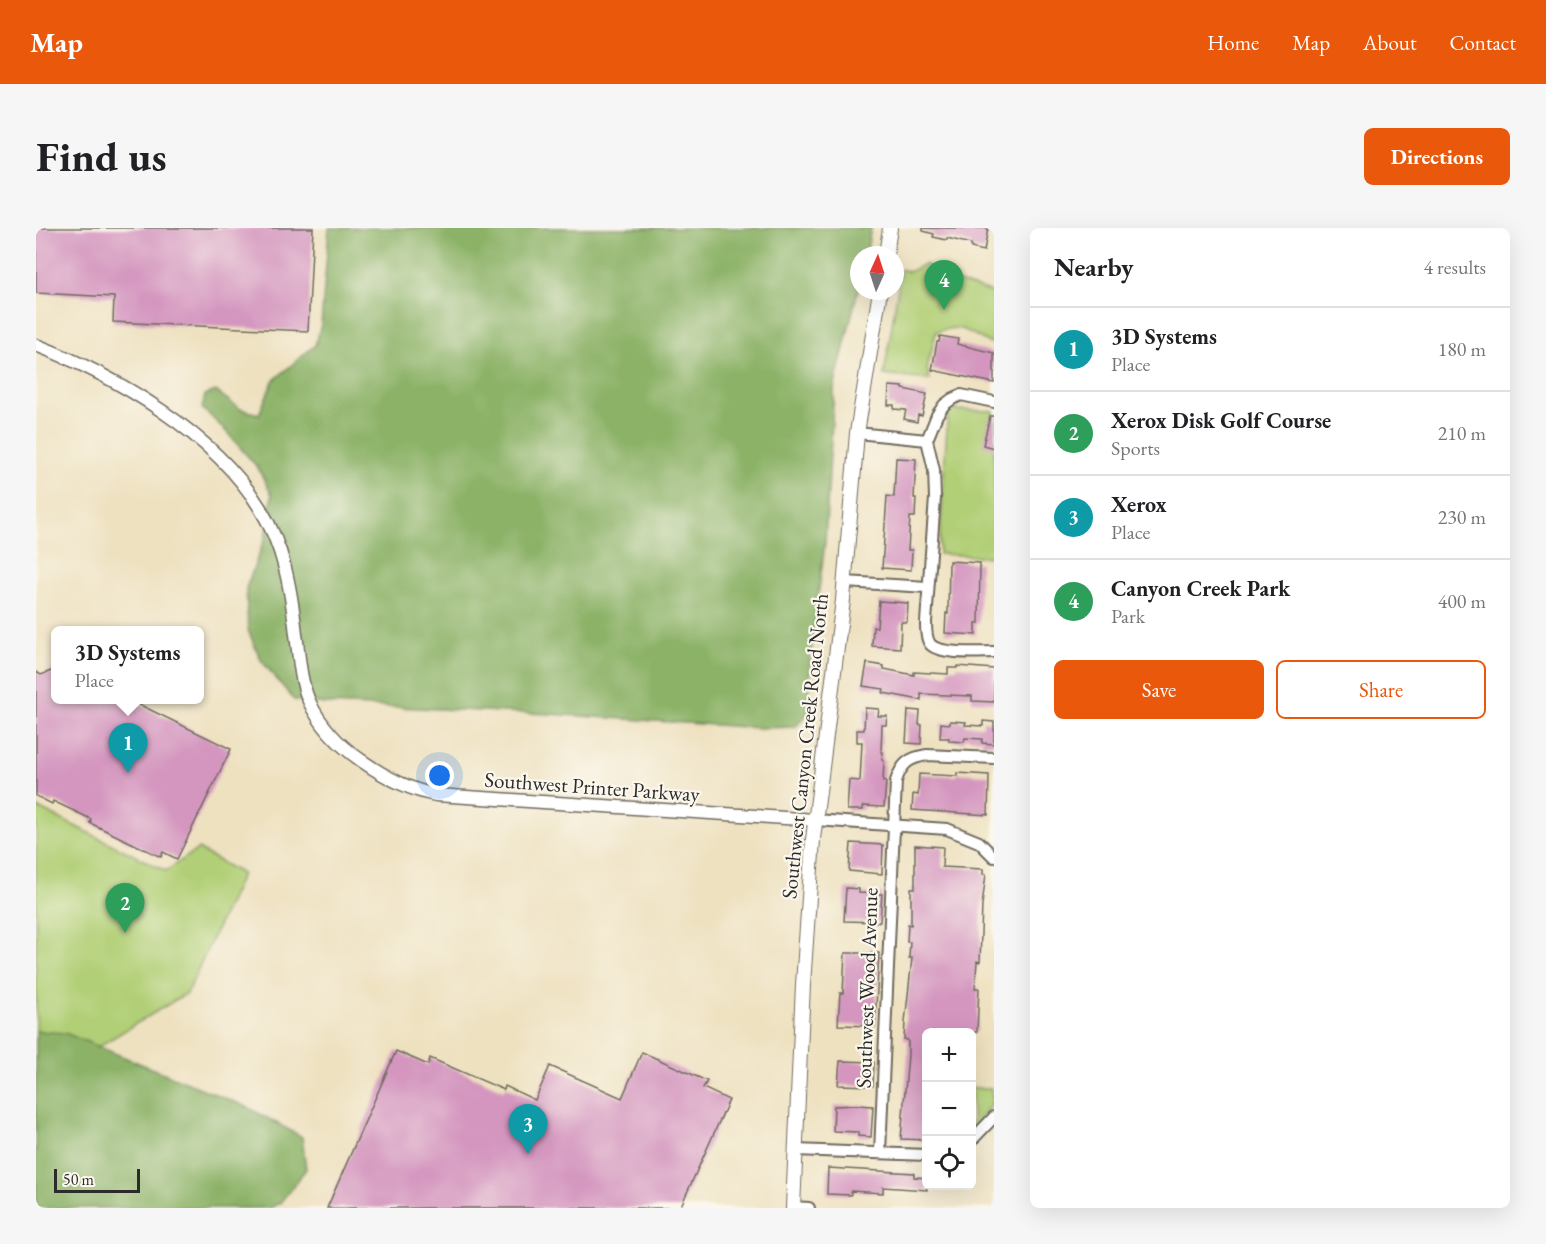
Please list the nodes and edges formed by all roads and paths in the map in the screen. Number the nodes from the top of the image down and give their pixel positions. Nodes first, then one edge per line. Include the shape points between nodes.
1 (890, 228) edge
2 (887, 246) edge
3 (879, 300) edge
4 (36, 345) edge
5 (994, 402) edge
6 (857, 433) junction
7 (927, 440) junction
8 (844, 582) junction
9 (927, 586) junction
10 (994, 652) edge
11 (994, 758) edge
12 (815, 819) junction
13 (893, 825) junction
14 (994, 857) edge
15 (994, 1118) edge
16 (976, 1136) edge
17 (795, 1150) junction
18 (880, 1153) junction
19 (922, 1155) edge
20 (793, 1208) edge
21 (809, 1208) edge

1 - 2 main road
3 - 6 main road, Southwest Canyon Creek Road North
4 - 12 street, Southwest Printer Parkway via 117,384 189,431 249,490 273,532 284,562 292,594 301,676 309,702 336,740 369,766 406,787 436,795
5 - 7 street via 961,395 952,399 937,415
6 - 7 street
6 - 8 main road, Southwest Canyon Creek Road North
7 - 9 street via 935,498
8 - 9 street
8 - 12 main road, Southwest Canyon Creek Road North
9 - 10 street via 926,635 931,645 940,650
11 - 13 street, Southwest Wood Avenue via 927,755 906,761 896,781
12 - 13 street
12 - 17 main road, Southwest Canyon Creek Road North
13 - 14 street via 957,832 979,842
13 - 18 street, Southwest Wood Avenue
15 - 16 street
17 - 18 street
17 - 20 main road, Southwest Canyon Creek Road North
18 - 19 street
20 - 21 street

